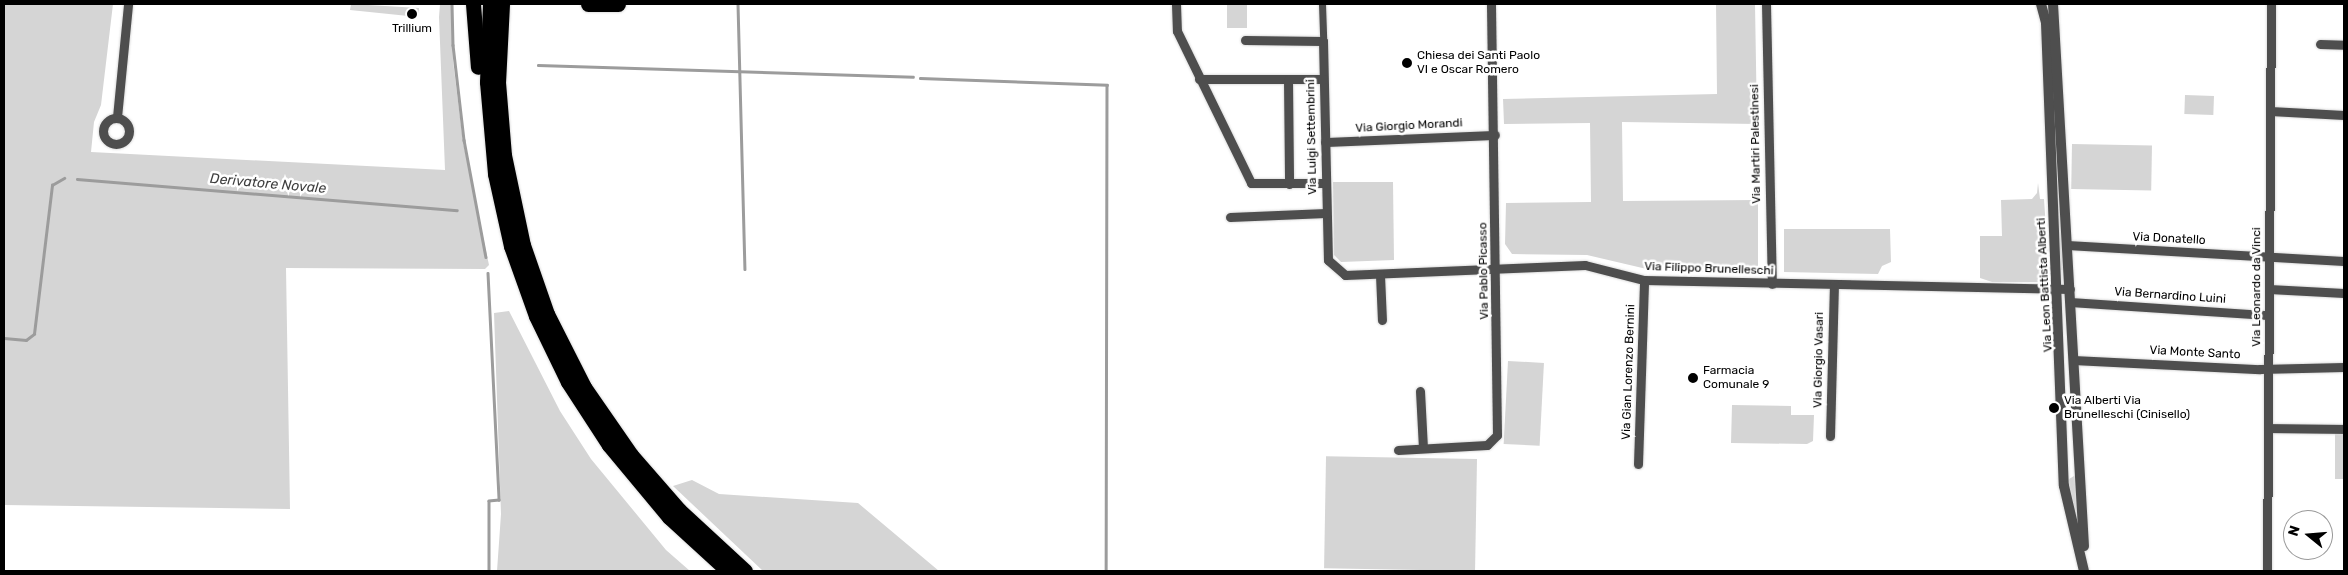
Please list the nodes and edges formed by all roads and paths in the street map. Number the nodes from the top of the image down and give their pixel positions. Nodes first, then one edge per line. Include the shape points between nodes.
1 (128, 4) edge
2 (473, 4) edge
3 (490, 4) edge
4 (502, 4) edge
5 (588, 4) edge
6 (618, 4) edge
7 (1176, 4) edge
8 (1322, 4) edge
9 (1491, 4) edge
10 (1766, 4) edge
11 (2041, 4) edge
12 (2053, 4) edge
13 (2271, 4) edge
14 (1245, 40) dead end
15 (1323, 41) junction
16 (2320, 44) dead end
17 (2344, 45) edge
18 (1199, 79) junction
19 (1323, 79) junction
20 (1288, 80) junction
21 (2270, 111) junction
22 (2344, 115) edge
23 (117, 118) dead end
24 (1495, 135) junction
25 (1325, 142) junction
26 (495, 174) junction
27 (1326, 183) junction
28 (1289, 184) junction
29 (1326, 213) junction
30 (1230, 217) dead end
31 (2067, 245) junction
32 (2269, 257) junction
33 (2344, 261) edge
34 (1497, 267) junction
35 (1334, 268) joint
36 (1380, 275) junction
37 (1644, 280) junction
38 (1772, 284) junction
39 (1834, 285) junction
40 (2269, 288) junction
41 (2065, 289) junction
42 (2344, 293) edge
43 (2070, 302) junction
44 (2268, 315) junction
45 (1382, 320) dead end
46 (2072, 338) junction
47 (2073, 360) junction
48 (2344, 367) edge
49 (2269, 368) junction
50 (1420, 391) dead end
51 (2268, 428) junction
52 (2344, 429) edge
53 (1830, 436) dead end
54 (2077, 446) junction
55 (1423, 448) junction
56 (1398, 450) dead end
57 (2064, 451) junction
58 (1638, 464) dead end
59 (2083, 568) edge
60 (728, 571) edge
61 (745, 571) edge
62 (2267, 571) edge

1 - 23 street
2 - 26 highway via 486,153
3 - 26 highway via 487,82
4 - 61 highway via 498,82 505,164 523,245 547,314 589,395 630,455 679,510
5 - 6 highway
7 - 18 street via 1177,32
8 - 15 street, Via Luigi Settembrini
9 - 24 street, Via Pablo Picasso
10 - 38 street, Via Martiri Palestinesi
11 - 41 street, Via Leon Battista Alberti via 2046,23
12 - 31 street, Via Leon Battista Alberti
13 - 21 street, Via Leonardo da Vinci
14 - 15 street
15 - 19 street, Via Luigi Settembrini
16 - 17 street
18 - 20 street
18 - 28 street via 1250,183
19 - 20 street
19 - 25 street, Via Luigi Settembrini
20 - 28 street
21 - 22 street
21 - 32 street, Via Leonardo da Vinci
24 - 25 street, Via Giorgio Morandi
24 - 34 street, Via Pablo Picasso
25 - 27 street, Via Luigi Settembrini
26 - 60 highway via 511,246 526,290 573,391 609,445 644,489
27 - 28 street
27 - 29 street, Via Luigi Settembrini
29 - 30 street
29 - 35 street, Via Luigi Settembrini via 1328,260
31 - 32 street, Via Donatello
31 - 41 street, Via Leon Battista Alberti
32 - 33 street, Via Donatello
32 - 40 street, Via Leonardo da Vinci
34 - 36 street, Via Filippo Brunelleschi
34 - 37 street, Via Filippo Brunelleschi via 1585,265
34 - 55 street, Via Pablo Picasso via 1497,436 1487,445
35 - 36 street, Via Filippo Brunelleschi via 1349,276
36 - 45 street
37 - 38 street, Via Filippo Brunelleschi
37 - 58 street, Via Gian Lorenzo Bernini
38 - 39 street, Via Filippo Brunelleschi
39 - 41 street, Via Filippo Brunelleschi
39 - 53 street, Via Giorgio Vasari
40 - 42 street
40 - 44 street, Via Leonardo da Vinci
41 - 43 street, Via Leon Battista Alberti
41 - 46 street
41 - 57 street, Via Leon Battista Alberti
43 - 44 street, Via Bernardino Luini
43 - 46 street, Via Leon Battista Alberti
44 - 49 street, Via Leonardo da Vinci
46 - 47 street, Via Leon Battista Alberti
47 - 49 street, Via Monte Santo
47 - 54 street, Via Leon Battista Alberti
48 - 49 street, Via Monte Santo
49 - 51 street, Via Leonardo da Vinci
50 - 55 street
51 - 52 street
51 - 62 street, Via Leonardo da Vinci
54 - 57 street via 2072,473 2067,470
54 - 59 street, Via Leon Battista Alberti via 2083,513
55 - 56 street, Via Pablo Picasso
57 - 59 street, Via Leon Battista Alberti via 2065,497

